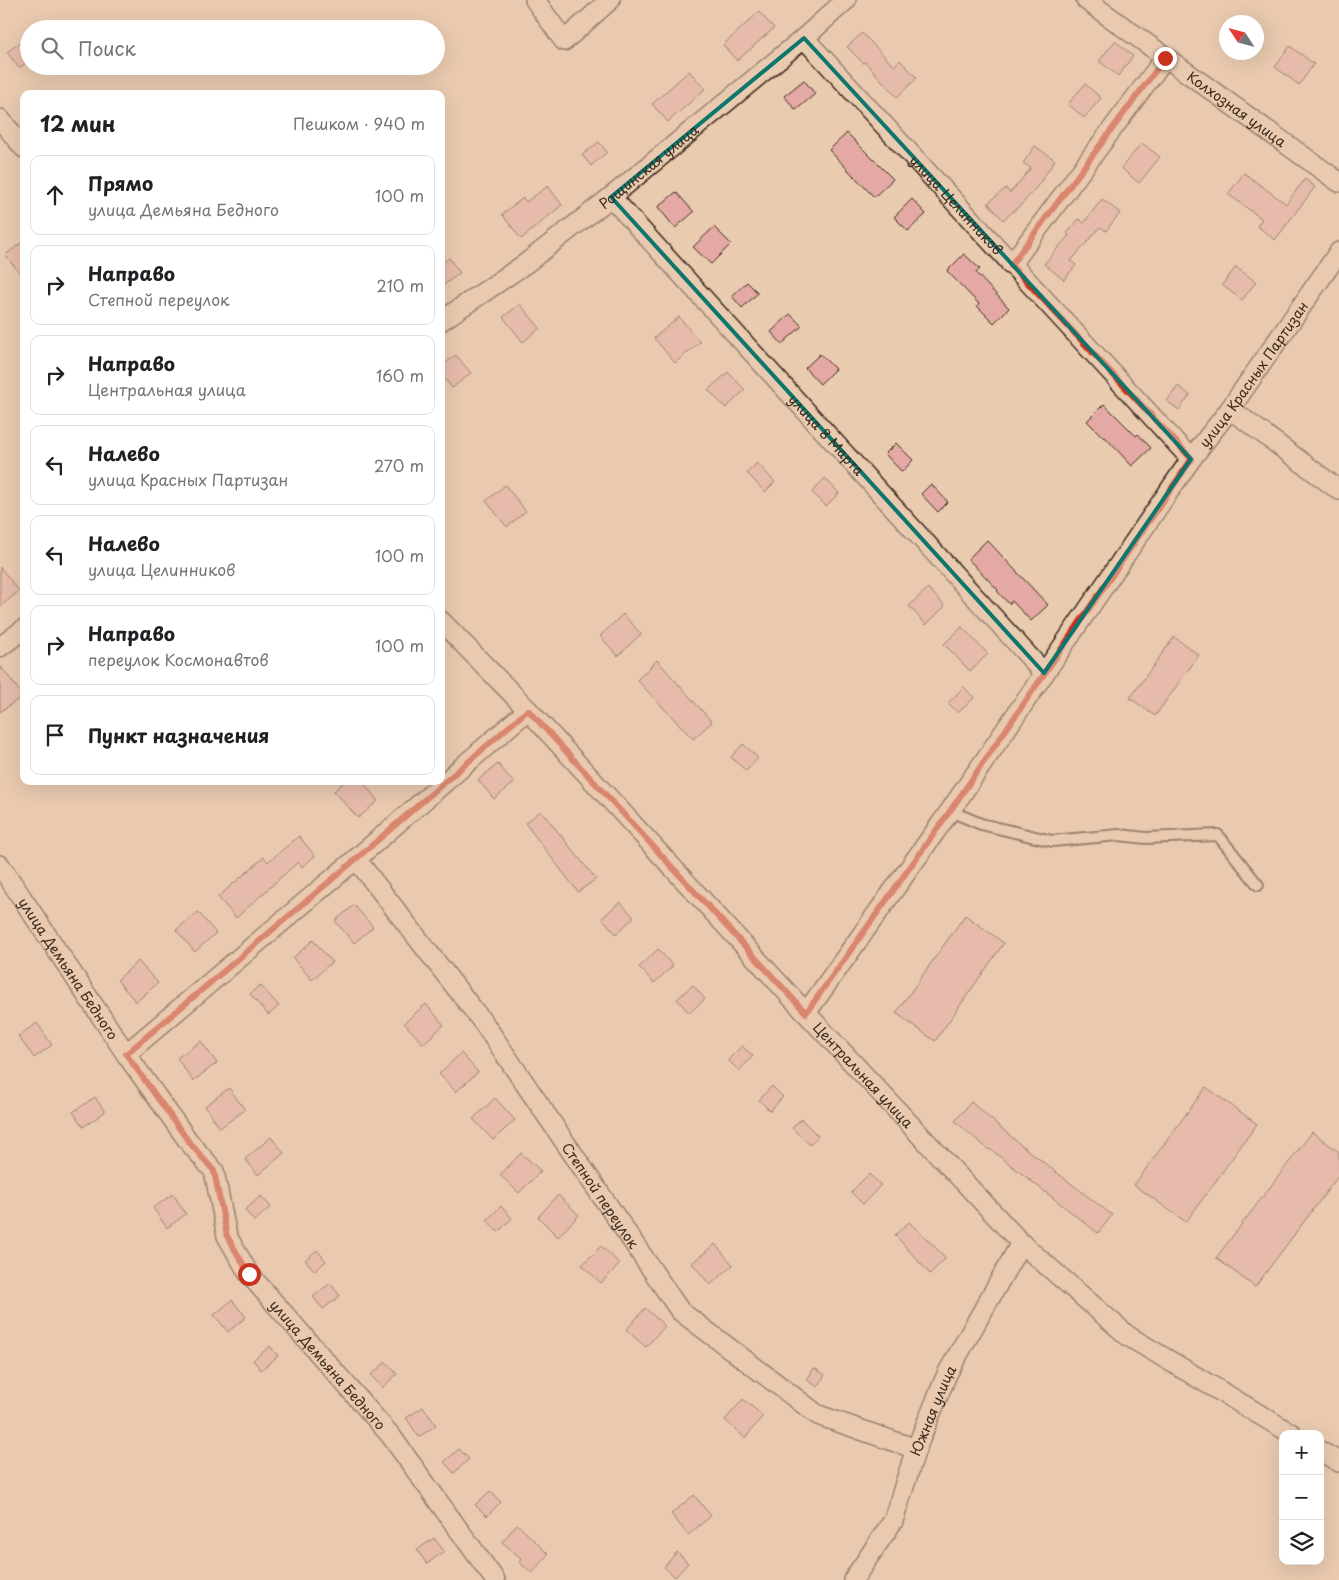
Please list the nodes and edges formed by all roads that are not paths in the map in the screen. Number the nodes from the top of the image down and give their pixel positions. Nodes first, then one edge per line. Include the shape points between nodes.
1 (535, 0) edge
2 (610, 0) edge
3 (846, 0) edge
4 (1086, 0) edge
5 (804, 38) junction
6 (1165, 58) junction
7 (0, 119) edge
8 (20, 143) edge
9 (1339, 182) edge
10 (611, 197) junction
11 (1339, 252) edge
12 (1011, 265) junction
13 (445, 319) edge
14 (1230, 409) junction
15 (1192, 459) junction
16 (1339, 490) edge
17 (445, 625) edge
18 (20, 632) edge
19 (0, 647) edge
20 (1044, 672) junction
21 (528, 710) junction
22 (445, 782) edge
23 (441, 785) edge
24 (950, 811) junction
25 (356, 859) junction
26 (0, 865) edge
27 (1258, 885) dead end
28 (806, 1013) junction
29 (126, 1054) junction
30 (1021, 1243) junction
31 (1285, 1430) edge
32 (916, 1449) junction
33 (1324, 1453) edge
34 (1339, 1462) edge
35 (495, 1580) edge
36 (853, 1580) edge

1 - 2 street via 564,41
3 - 5 street, Рощинская улица
4 - 6 street, Колхозная улица
5 - 10 street, Рощинская улица
5 - 12 street, улица Целинников
6 - 9 street, Колхозная улица
6 - 12 street
7 - 8 street
10 - 13 street, Рощинская улица via 525,264
10 - 20 street, улица 8 Марта
11 - 14 street, улица Красных Партизан
12 - 15 street, улица Целинников
14 - 15 street, улица Красных Партизан
14 - 16 street
15 - 20 street, улица Красных Партизан
17 - 21 street, Центральная улица
18 - 19 street
20 - 24 street, улица Красных Партизан
21 - 22 street
21 - 28 street, Центральная улица
23 - 25 street
24 - 27 lane via 981,824 1052,841 1119,835 1146,838 1218,835
24 - 28 street, улица Красных Партизан
25 - 29 street
25 - 32 street, Степной переулок via 485,1025 680,1310 818,1414
26 - 29 street, улица Демьяна Бедного
28 - 30 street, Центральная улица
29 - 35 street, улица Демьяна Бедного via 189,1142 214,1171 227,1236 249,1274 391,1436
30 - 31 street, Центральная улица via 1128,1336
30 - 32 street, Южная улица via 947,1374
32 - 36 street, Южная улица via 893,1521
33 - 34 street

